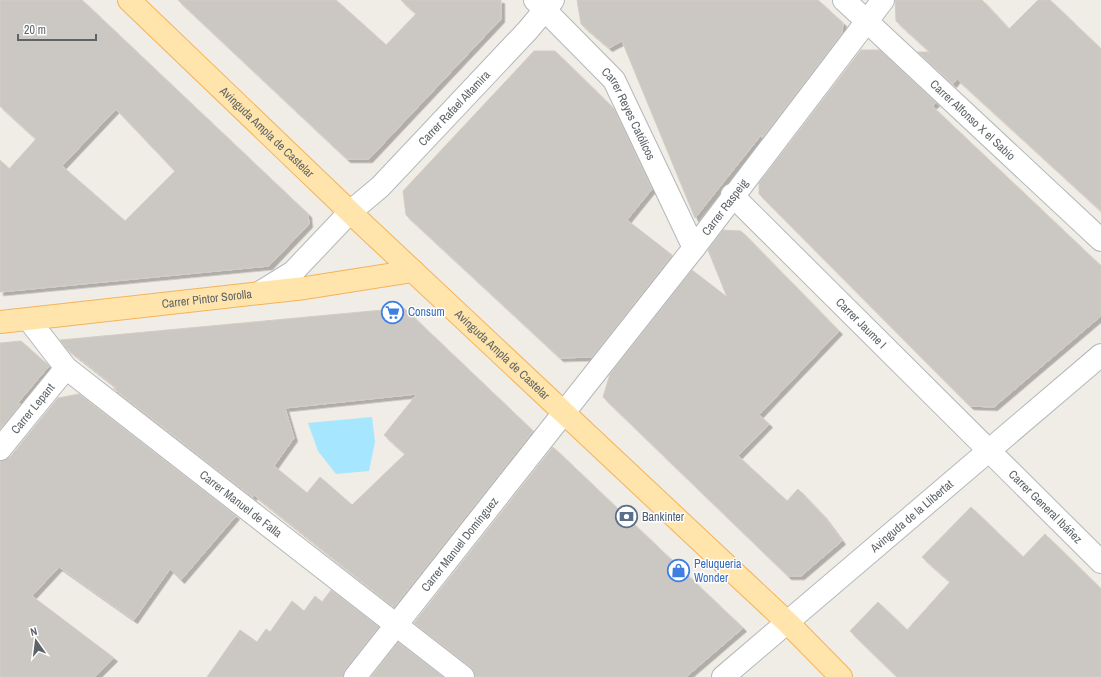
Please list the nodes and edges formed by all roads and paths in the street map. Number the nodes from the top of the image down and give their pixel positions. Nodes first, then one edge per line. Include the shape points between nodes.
1 (129, 0) edge
2 (844, 0) edge
3 (883, 0) edge
4 (544, 3) edge
5 (866, 21) junction
6 (732, 195) junction
7 (350, 212) junction
8 (1101, 240) edge
9 (694, 248) junction
10 (413, 271) junction
11 (259, 293) junction
12 (28, 320) junction
13 (0, 322) edge
14 (1101, 354) edge
15 (66, 368) junction
16 (565, 413) junction
17 (0, 449) edge
18 (990, 451) junction
19 (1101, 562) edge
20 (788, 623) junction
21 (397, 624) junction
22 (355, 677) edge
23 (463, 677) edge
24 (723, 677) edge
25 (841, 677) edge

1 - 7 main road, Avinguda Ampla de Castelar
2 - 5 street, Carrer Alfonso X el Sabio
3 - 5 street, Carrer Raspeig
4 - 7 street, Carrer Rafael Altamira via 528,30 380,187
4 - 9 street, Carrer Reyes Católicos via 614,80
5 - 6 street, Carrer Raspeig
5 - 8 street, Carrer Alfonso X el Sabio
6 - 9 street, Carrer Raspeig
6 - 18 street, Carrer Jaume I
7 - 10 main road, Avinguda Ampla de Castelar
7 - 11 street, Carrer Rafael Altamira via 293,272
9 - 16 street, Carrer Raspeig
10 - 11 main road, Carrer Pintor Sorolla
10 - 16 main road, Avinguda Ampla de Castelar
11 - 12 main road, Carrer Pintor Sorolla
12 - 13 main road, Carrer Pintor Sorolla
12 - 15 street, Carrer Manuel de Falla
14 - 18 street, Avinguda de la Llibertat
15 - 17 street, Carrer Lepant
15 - 21 street, Carrer Manuel de Falla
16 - 20 main road, Avinguda Ampla de Castelar
16 - 21 street, Carrer Manuel Domínguez
18 - 19 street, Carrer General Ibáñez
18 - 20 street, Avinguda de la Llibertat
20 - 24 street, Avinguda de la Llibertat
20 - 25 main road, Avinguda Ampla de Castelar
21 - 22 street, Carrer Manuel Domínguez
21 - 23 street, Carrer Manuel de Falla

